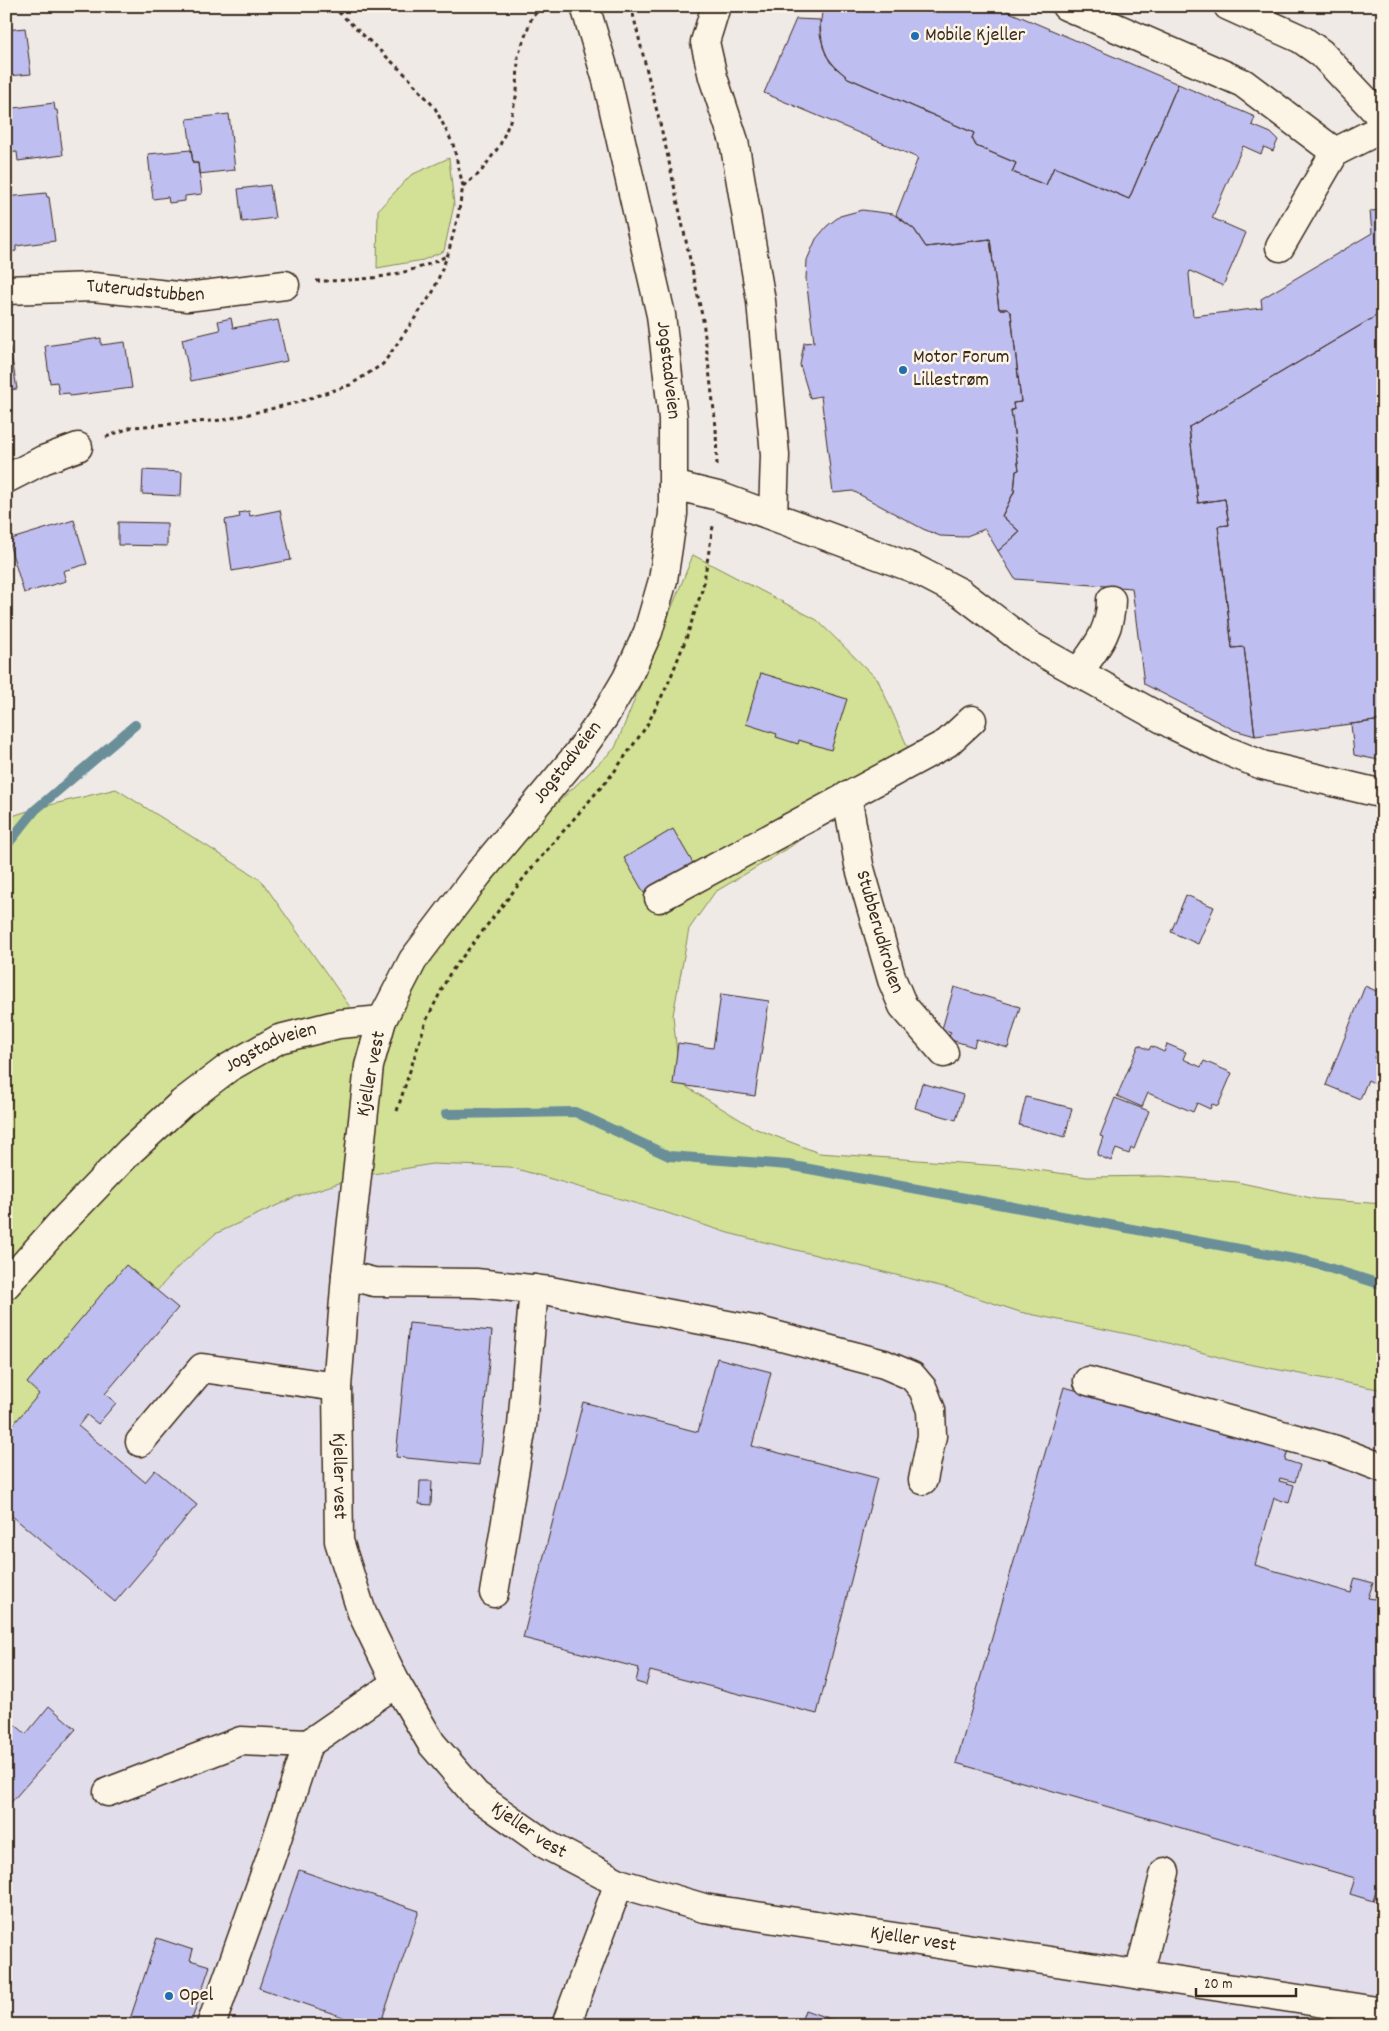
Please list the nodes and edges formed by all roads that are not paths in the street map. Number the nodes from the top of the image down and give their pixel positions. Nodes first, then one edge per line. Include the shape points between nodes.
1 (585, 6) edge
2 (716, 6) edge
3 (1066, 6) edge
4 (1228, 6) edge
5 (1383, 119) edge
6 (1383, 128) edge
7 (1335, 152) junction
8 (1280, 248) dead end
9 (285, 284) road end
10 (6, 290) edge
11 (78, 447) road end
12 (6, 479) edge
13 (673, 485) junction
14 (773, 516) junction
15 (1112, 600) dead end
16 (1078, 673) junction
17 (972, 720) dead end
18 (1383, 794) edge
19 (847, 796) junction
20 (659, 898) dead end
21 (382, 1020) junction
22 (944, 1053) dead end
23 (346, 1275) junction
24 (6, 1285) edge
25 (534, 1289) junction
26 (1088, 1381) dead end
27 (337, 1387) junction
28 (140, 1442) dead end
29 (1383, 1468) edge
30 (923, 1480) dead end
31 (494, 1592) dead end
32 (396, 1683) junction
33 (308, 1744) junction
34 (108, 1792) dead end
35 (1165, 1872) dead end
36 (620, 1883) junction
37 (1139, 1975) junction
38 (1383, 2012) edge
39 (211, 2025) edge
40 (566, 2025) edge

1 - 13 street, Jogstadveien via 607,80 661,315 674,420
2 - 14 street via 705,42 734,140 761,301 775,455
3 - 7 street via 1243,84
4 - 5 street via 1301,39 1322,53
6 - 7 street
7 - 8 street
9 - 10 street, Tuterudstubben via 187,297 93,287
11 - 12 street
13 - 14 street via 718,496
13 - 21 street, Jogstadveien via 663,580 648,632 627,678 577,755 479,873 413,960
14 - 16 street via 913,568 961,593 1029,645
15 - 16 street via 1105,632
16 - 18 street via 1174,726 1262,765
17 - 19 street via 947,743
19 - 20 street
19 - 22 street, Stubberudkroken via 859,865 892,980 903,1006
21 - 23 street, Kjeller vest via 370,1066
21 - 24 street, Jogstadveien via 339,1024 279,1040 228,1068 182,1103 130,1151
23 - 25 street via 374,1282 476,1283
23 - 27 street, Kjeller vest
25 - 30 street via 759,1331 884,1364 912,1376 923,1390 931,1410 932,1436
25 - 31 street via 522,1426
26 - 29 street via 1336,1450
27 - 28 street via 202,1368
27 - 32 street, Kjeller vest via 339,1541 362,1613
32 - 33 street
32 - 36 street, Kjeller vest via 432,1744 476,1795 545,1844
33 - 34 street via 241,1741
33 - 39 street
35 - 37 street
36 - 37 street, Kjeller vest via 704,1908
36 - 40 street
37 - 38 street, Kjeller vest

